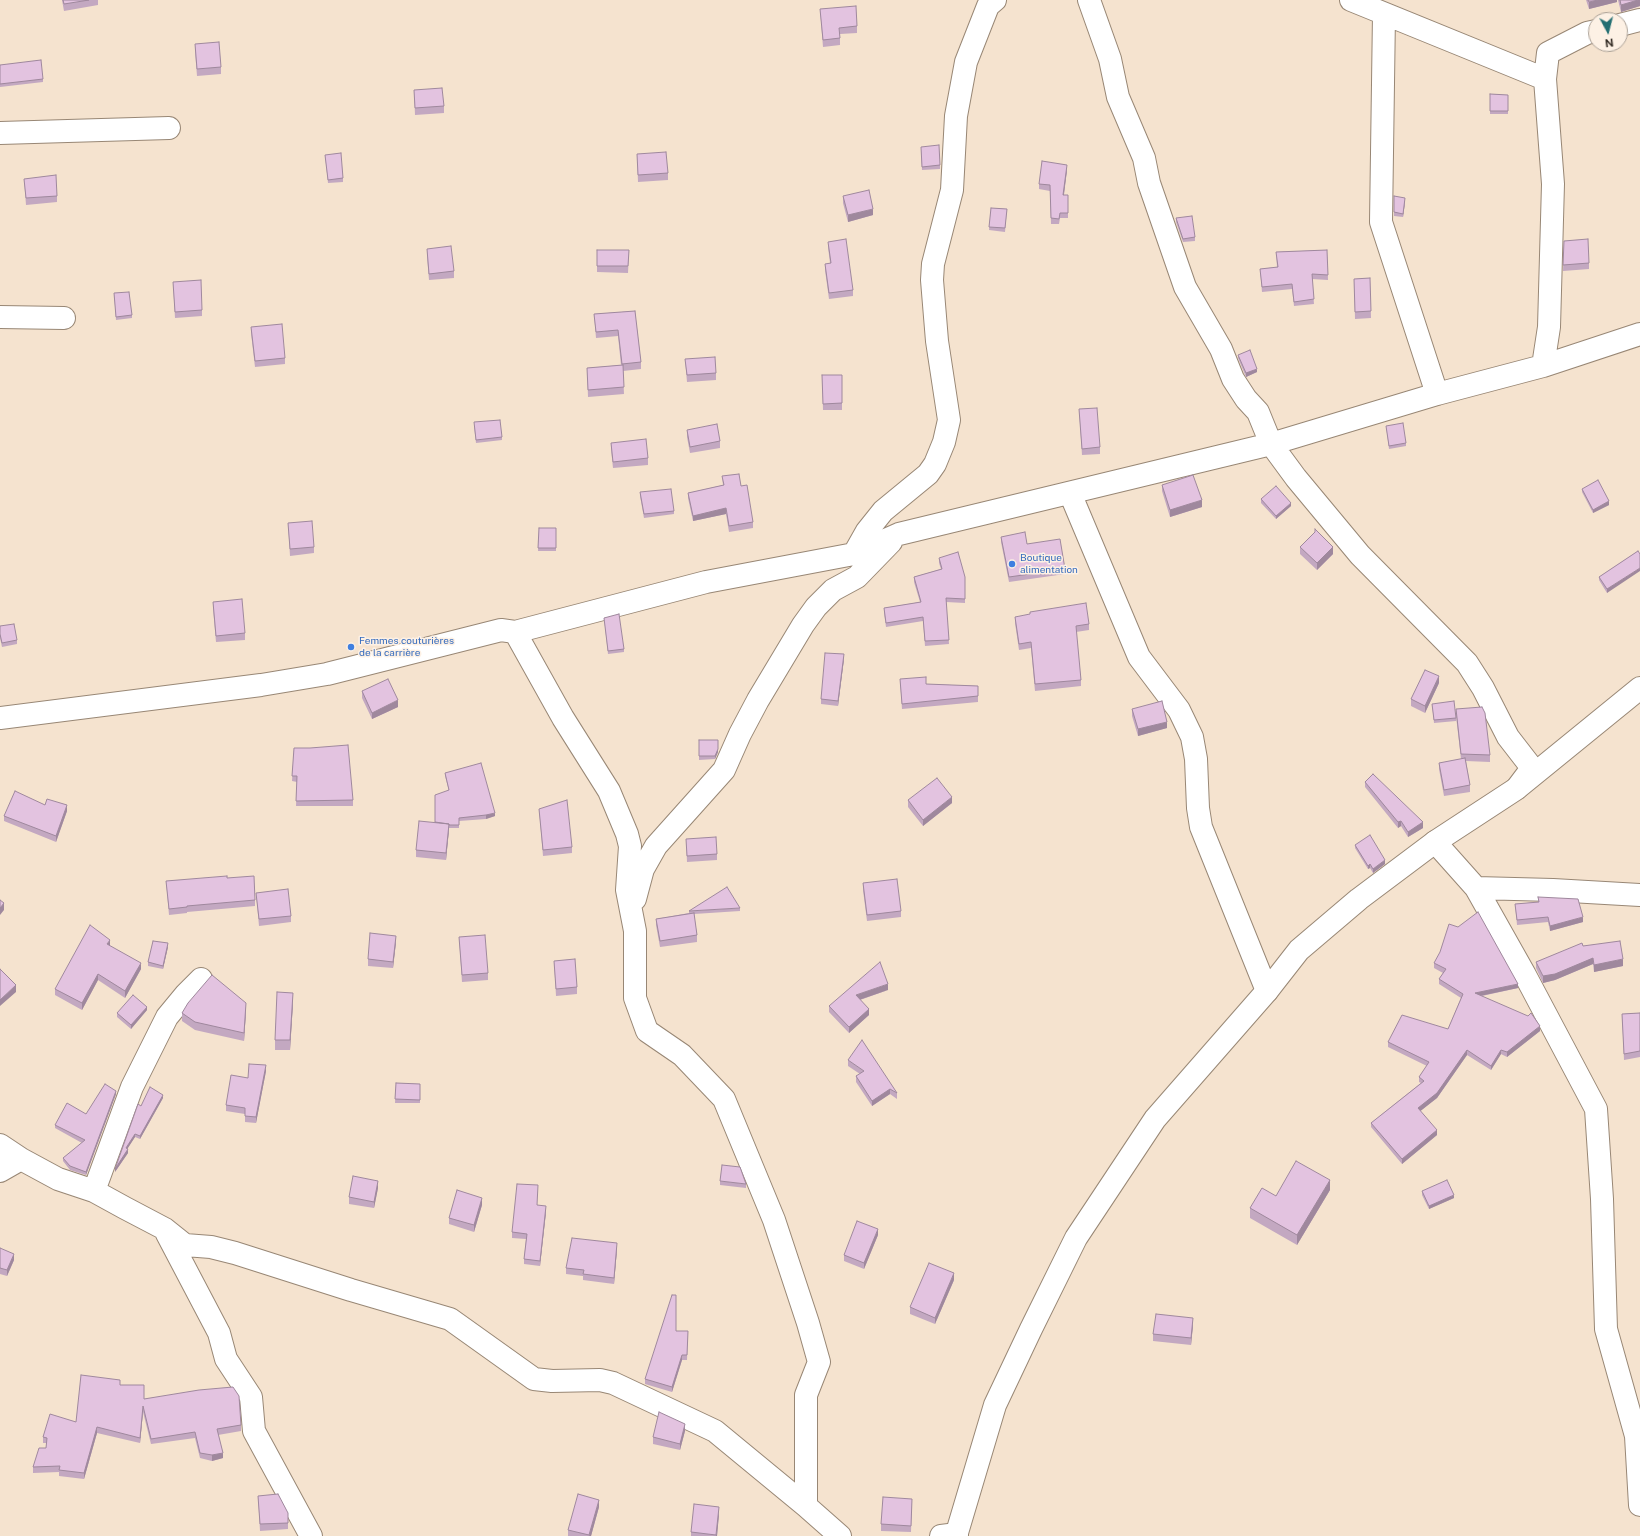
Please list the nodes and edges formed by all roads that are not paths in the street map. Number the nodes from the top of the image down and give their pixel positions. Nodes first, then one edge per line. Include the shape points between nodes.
1 (994, 0) edge
2 (1089, 0) edge
3 (1351, 0) edge
4 (1384, 14) junction
5 (1640, 20) edge
6 (1628, 23) edge
7 (1588, 33) edge
8 (1545, 79) junction
9 (169, 128) dead end
10 (0, 133) edge
11 (0, 317) edge
12 (64, 318) dead end
13 (1640, 334) edge
14 (1543, 366) junction
15 (1438, 394) junction
16 (1271, 444) junction
17 (1074, 492) junction
18 (899, 534) junction
19 (854, 554) junction
20 (515, 632) junction
21 (1640, 688) edge
22 (0, 718) edge
23 (1516, 789) junction
24 (1435, 842) junction
25 (1476, 888) junction
26 (1640, 895) edge
27 (632, 913) junction
28 (201, 979) dead end
29 (1267, 991) junction
30 (0, 1145) edge
31 (20, 1159) junction
32 (0, 1171) edge
33 (94, 1191) junction
34 (165, 1229) junction
35 (1638, 1441) edge
36 (1640, 1505) edge
37 (806, 1506) junction
38 (951, 1535) edge
39 (311, 1536) edge
40 (840, 1536) edge

1 - 19 street via 988,6 966,62 956,116 952,190 933,264 937,341 949,420 944,442 928,474 883,511
2 - 16 street via 1110,59 1118,97 1144,158 1149,182 1185,287 1233,379 1258,412
3 - 4 street
4 - 8 street
4 - 15 street via 1380,222
5 - 6 street
7 - 8 street via 1548,53
8 - 14 street via 1552,184 1550,319
9 - 10 street
11 - 12 street
13 - 14 street
14 - 15 street
15 - 16 street
16 - 17 street
16 - 23 street via 1360,555 1467,663 1508,737 1532,768
17 - 18 street
17 - 29 street via 1139,657 1179,710 1192,737 1201,827
18 - 19 street
18 - 27 street via 857,577 833,590 802,625 758,700 724,770 666,834 649,858 643,869
19 - 20 street via 706,582
20 - 22 street via 500,630 327,674 293,680
20 - 27 street via 563,718 609,791 628,834 630,846 626,890
21 - 23 street
23 - 24 street
24 - 25 street
24 - 29 street via 1359,899 1299,950
25 - 26 street
25 - 35 street via 1596,1109 1606,1329
27 - 37 street via 635,931 635,998 647,1031 682,1055 724,1098 774,1220 808,1323 819,1362 806,1395
28 - 33 street via 167,1018 132,1087
29 - 38 street via 1155,1119 1076,1238 995,1405
30 - 31 street
31 - 32 street
31 - 33 street via 58,1179
33 - 34 street
34 - 37 street via 185,1245 211,1247 235,1253 450,1318 534,1379 600,1380 613,1383 715,1431
34 - 39 street via 219,1333 226,1358 251,1397 254,1431
35 - 36 street
37 - 40 street

